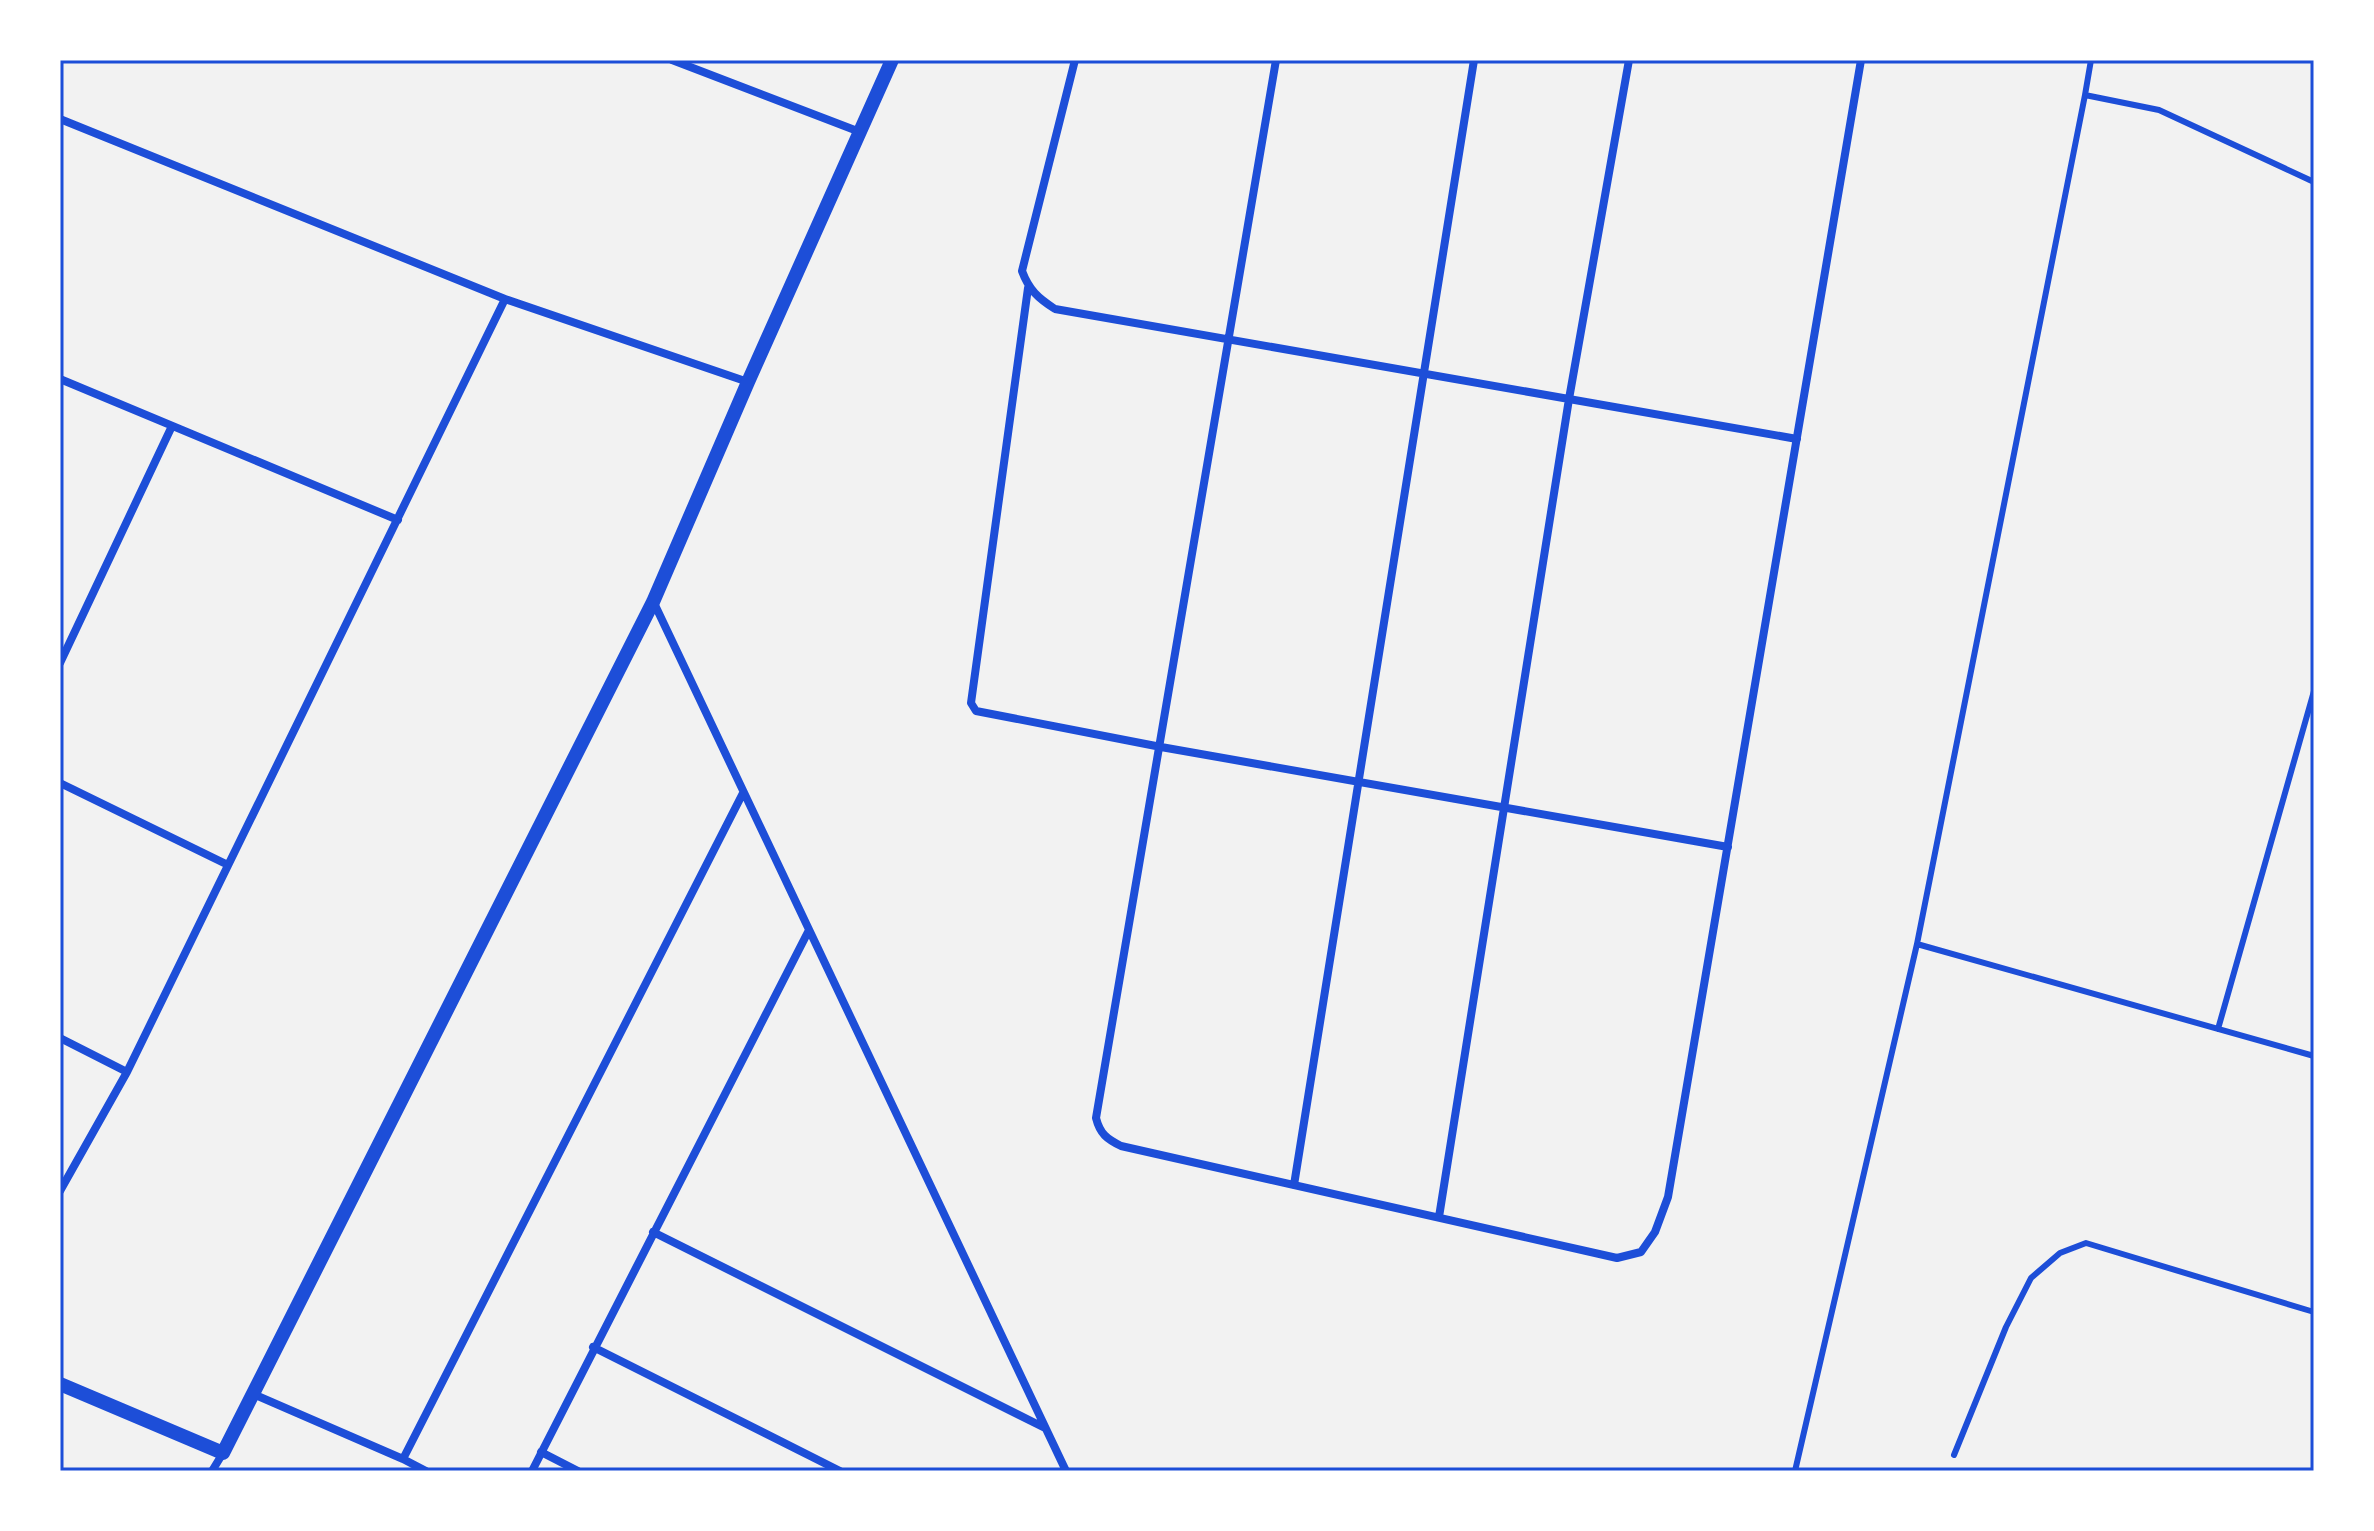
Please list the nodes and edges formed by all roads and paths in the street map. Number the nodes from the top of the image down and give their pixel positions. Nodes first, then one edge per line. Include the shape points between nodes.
1 (672, 60) edge
2 (892, 60) edge
3 (1075, 60) edge
4 (1276, 60) edge
5 (1474, 60) edge
6 (1629, 60) edge
7 (1861, 60) edge
8 (2091, 60) edge
9 (2085, 95) junction
10 (60, 119) edge
11 (860, 132) junction
12 (2314, 182) edge
13 (1028, 288) junction
14 (505, 299) junction
15 (1227, 339) junction
16 (1423, 373) junction
17 (60, 379) edge
18 (748, 382) junction
19 (1569, 399) junction
20 (172, 426) junction
21 (1797, 439) junction
22 (398, 520) junction
23 (653, 602) junction
24 (60, 663) edge
25 (2314, 691) edge
26 (1161, 747) junction
27 (1358, 782) junction
28 (60, 783) edge
29 (743, 793) junction
30 (1505, 807) junction
31 (1728, 847) junction
32 (226, 864) junction
33 (809, 930) junction
34 (1917, 944) junction
35 (2218, 1029) junction
36 (60, 1038) edge
37 (2314, 1056) edge
38 (127, 1072) junction
39 (1294, 1185) junction
40 (60, 1191) edge
41 (1439, 1217) junction
42 (653, 1232) junction
43 (2314, 1312) edge
44 (593, 1347) junction
45 (60, 1384) edge
46 (253, 1394) junction
47 (1046, 1428) junction
48 (541, 1452) junction
49 (223, 1453) junction
50 (1954, 1455) dead end
51 (403, 1459) junction
52 (419, 1469) edge
53 (212, 1471) edge
54 (532, 1471) edge
55 (578, 1471) edge
56 (840, 1471) edge
57 (1066, 1471) edge
58 (1795, 1471) edge

1 - 11 street
2 - 11 street
3 - 13 street via 1022,271
4 - 15 street
5 - 16 street
6 - 19 street
7 - 21 street
8 - 9 lane
9 - 12 lane via 2159,110
9 - 34 lane
10 - 14 street
11 - 18 street
13 - 15 street via 1055,309
13 - 26 street via 971,703 984,714
14 - 18 street
14 - 22 street
15 - 16 street
15 - 26 street
16 - 19 street
16 - 27 street
17 - 20 street
18 - 23 street
19 - 21 street
19 - 30 street
20 - 22 street
20 - 24 street
21 - 31 street
22 - 32 street
23 - 29 street
23 - 46 street
25 - 35 lane
26 - 27 street
26 - 39 street via 1096,1118 1100,1132 1121,1146
27 - 30 street
27 - 39 street
28 - 32 street
29 - 33 street
29 - 51 street
30 - 31 street
30 - 41 street
31 - 41 street via 1668,1197 1641,1252 1617,1258
32 - 38 street
33 - 42 street
33 - 47 street
34 - 35 lane
34 - 58 lane
35 - 37 lane
36 - 38 street
38 - 40 street
39 - 41 street
42 - 44 street
42 - 47 street
43 - 50 lane via 2086,1243 2060,1253 2031,1278
44 - 48 street
44 - 56 street
45 - 49 street
46 - 49 street
46 - 51 street
47 - 57 street
48 - 54 street
48 - 55 street
49 - 53 street
51 - 52 street

